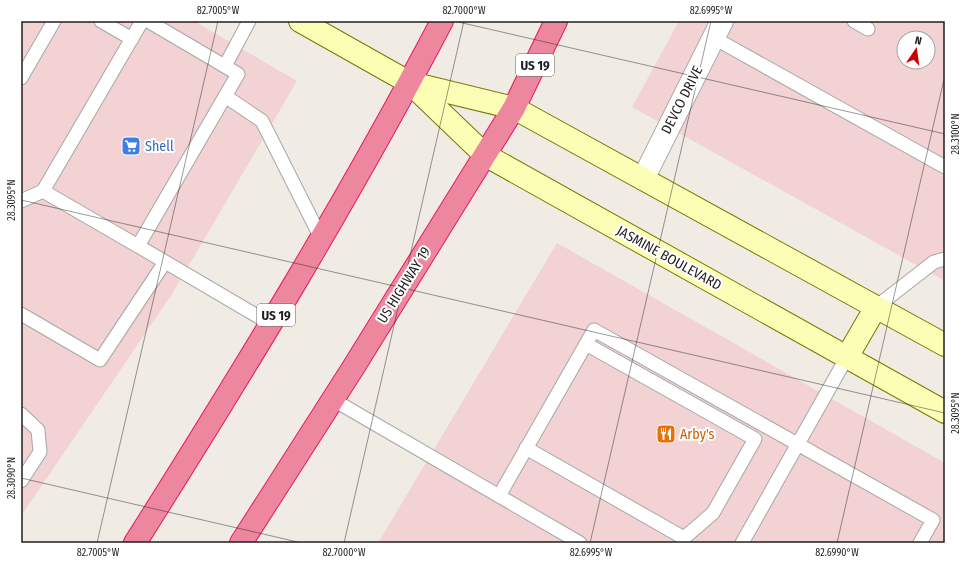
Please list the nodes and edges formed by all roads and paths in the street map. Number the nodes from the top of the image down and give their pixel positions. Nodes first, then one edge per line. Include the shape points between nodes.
1 (54, 21) edge
2 (101, 21) edge
3 (142, 21) edge
4 (148, 21) edge
5 (249, 21) edge
6 (300, 21) edge
7 (442, 21) edge
8 (556, 21) edge
9 (854, 21) edge
10 (718, 29) edge
11 (868, 29) dead end
12 (132, 38) junction
13 (225, 66) junction
14 (21, 78) edge
15 (410, 83) junction
16 (225, 96) junction
17 (514, 108) junction
18 (485, 155) junction
19 (945, 167) edge
20 (642, 179) junction
21 (42, 191) junction
22 (21, 201) edge
23 (321, 238) junction
24 (138, 246) junction
25 (945, 259) edge
26 (165, 262) junction
27 (876, 307) junction
28 (21, 314) edge
29 (271, 324) junction
30 (586, 344) junction
31 (945, 345) edge
32 (847, 357) junction
33 (332, 399) junction
34 (945, 412) edge
35 (21, 414) edge
36 (798, 445) junction
37 (526, 448) junction
38 (21, 481) edge
39 (499, 496) junction
40 (683, 541) edge
41 (135, 543) edge
42 (241, 543) edge
43 (580, 543) edge
44 (742, 543) edge
45 (920, 543) edge

1 - 14 lane
2 - 12 lane
3 - 12 lane
4 - 13 lane
5 - 13 lane
6 - 15 street, JASMINE BOULEVARD
7 - 15 highway, US 19
8 - 17 highway, US HIGHWAY 19 / US 19
9 - 11 lane
10 - 19 lane
10 - 20 street, DEVCO DRIVE
12 - 21 lane
13 - 16 lane via 238,74
15 - 17 street, JASMINE BOULEVARD
15 - 18 street, JASMINE BOULEVARD
15 - 23 highway, US 19
16 - 23 lane via 262,121
16 - 24 lane
17 - 18 highway, US HIGHWAY 19 / US 19
17 - 20 street, JASMINE BOULEVARD
18 - 32 street, JASMINE BOULEVARD
18 - 33 highway, US HIGHWAY 19 / US 19
20 - 27 street, JASMINE BOULEVARD
21 - 22 lane
21 - 24 lane
23 - 29 highway, US 19
24 - 26 lane
25 - 27 lane via 934,262
26 - 28 lane via 100,360
26 - 29 lane
27 - 31 street, JASMINE BOULEVARD
27 - 32 street
29 - 41 highway, US 19
30 - 36 lane via 594,330
30 - 37 lane
30 - 40 lane via 755,439 713,513
32 - 34 street, JASMINE BOULEVARD
32 - 36 lane
33 - 39 lane
33 - 42 highway, US HIGHWAY 19 / US 19
35 - 38 lane via 38,430 40,452
36 - 44 lane
36 - 45 lane via 933,520
37 - 39 lane
37 - 40 lane
39 - 43 lane

